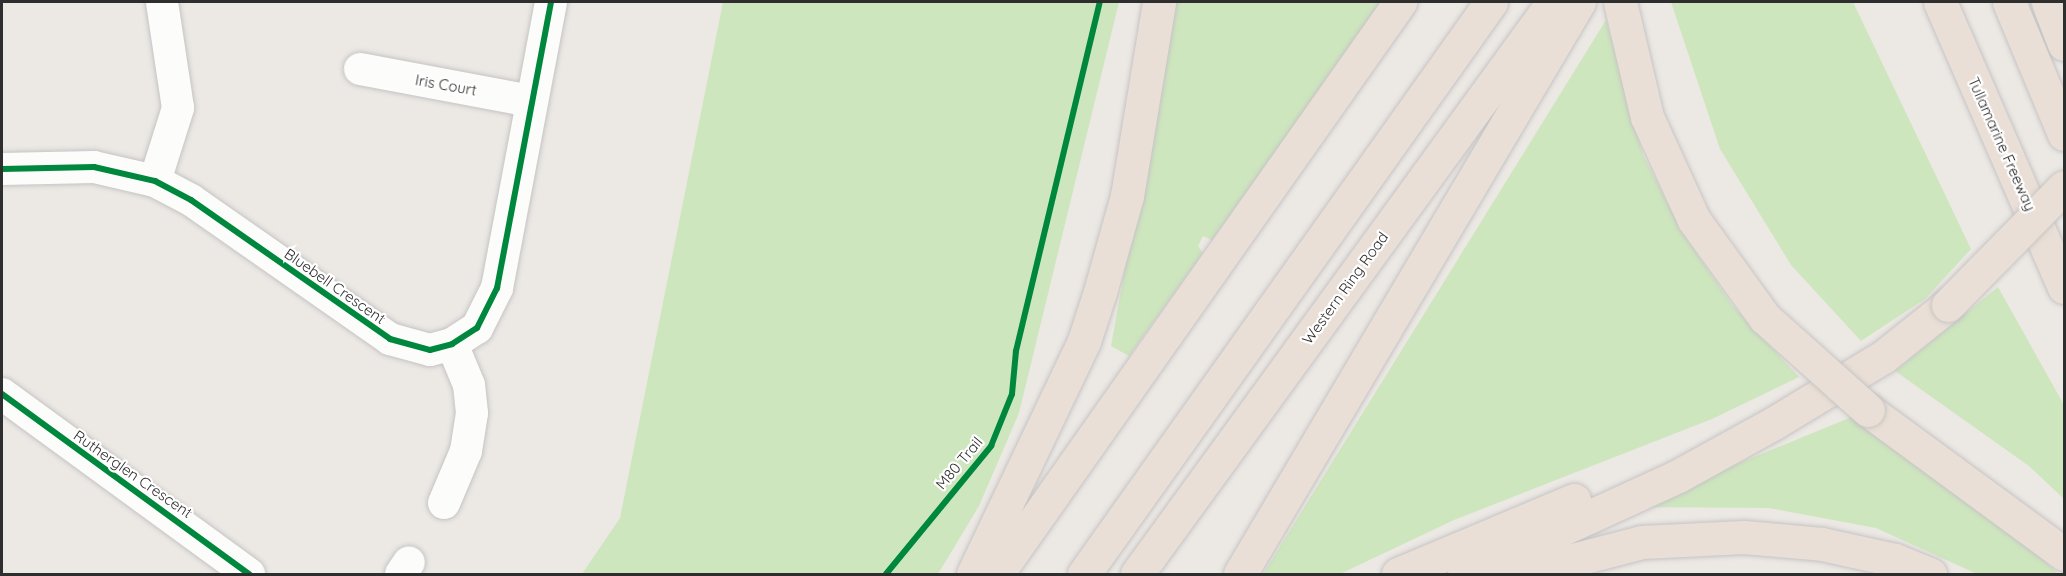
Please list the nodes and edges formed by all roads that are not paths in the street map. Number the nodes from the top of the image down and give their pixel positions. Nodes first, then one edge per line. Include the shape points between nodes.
1 (162, 2) edge
2 (551, 2) edge
3 (1159, 2) edge
4 (1400, 2) edge
5 (1491, 2) edge
6 (1553, 2) edge
7 (1579, 2) edge
8 (1620, 2) edge
9 (1940, 2) edge
10 (2011, 2) edge
11 (2048, 2) edge
12 (2064, 44) edge
13 (360, 69) dead end
14 (531, 101) junction
15 (2064, 134) edge
16 (2, 169) edge
17 (50, 169) junction
18 (155, 181) junction
19 (2, 185) edge
20 (2064, 187) edge
21 (2064, 287) edge
22 (452, 344) junction
23 (2, 394) edge
24 (1774, 423) junction
25 (444, 502) dead end
26 (2064, 554) edge
27 (249, 574) edge
28 (973, 574) edge
29 (997, 574) edge
30 (1084, 574) edge
31 (1137, 574) edge
32 (1240, 574) edge
33 (1398, 574) edge
34 (1464, 574) edge
35 (1519, 574) edge
36 (1930, 574) edge

1 - 18 street via 178,108
2 - 14 street, Bluebell Crescent
3 - 28 highway via 1127,196 1100,292 1084,341
4 - 29 highway
5 - 30 highway
6 - 31 highway, Western Ring Road
7 - 32 highway
8 - 26 highway, bridge via 1636,81 1661,153 1695,220 1738,286 1816,369
9 - 21 highway, Tullamarine Freeway
10 - 15 highway
11 - 12 highway
13 - 14 street, Iris Court
14 - 22 street, Bluebell Crescent via 490,309 477,328
16 - 17 street, Bluebell Crescent
17 - 18 street, Bluebell Crescent via 94,167
17 - 19 street, Bluebell Crescent
18 - 22 street, Bluebell Crescent via 191,200 390,339 430,350
20 - 24 highway, bridge via 1948,305 1883,357
22 - 25 street via 468,384 472,413 466,452
23 - 27 street, Rutherglen Crescent
24 - 33 highway
24 - 34 highway via 1678,476
35 - 36 highway via 1642,542 1744,537 1822,544 1895,560

